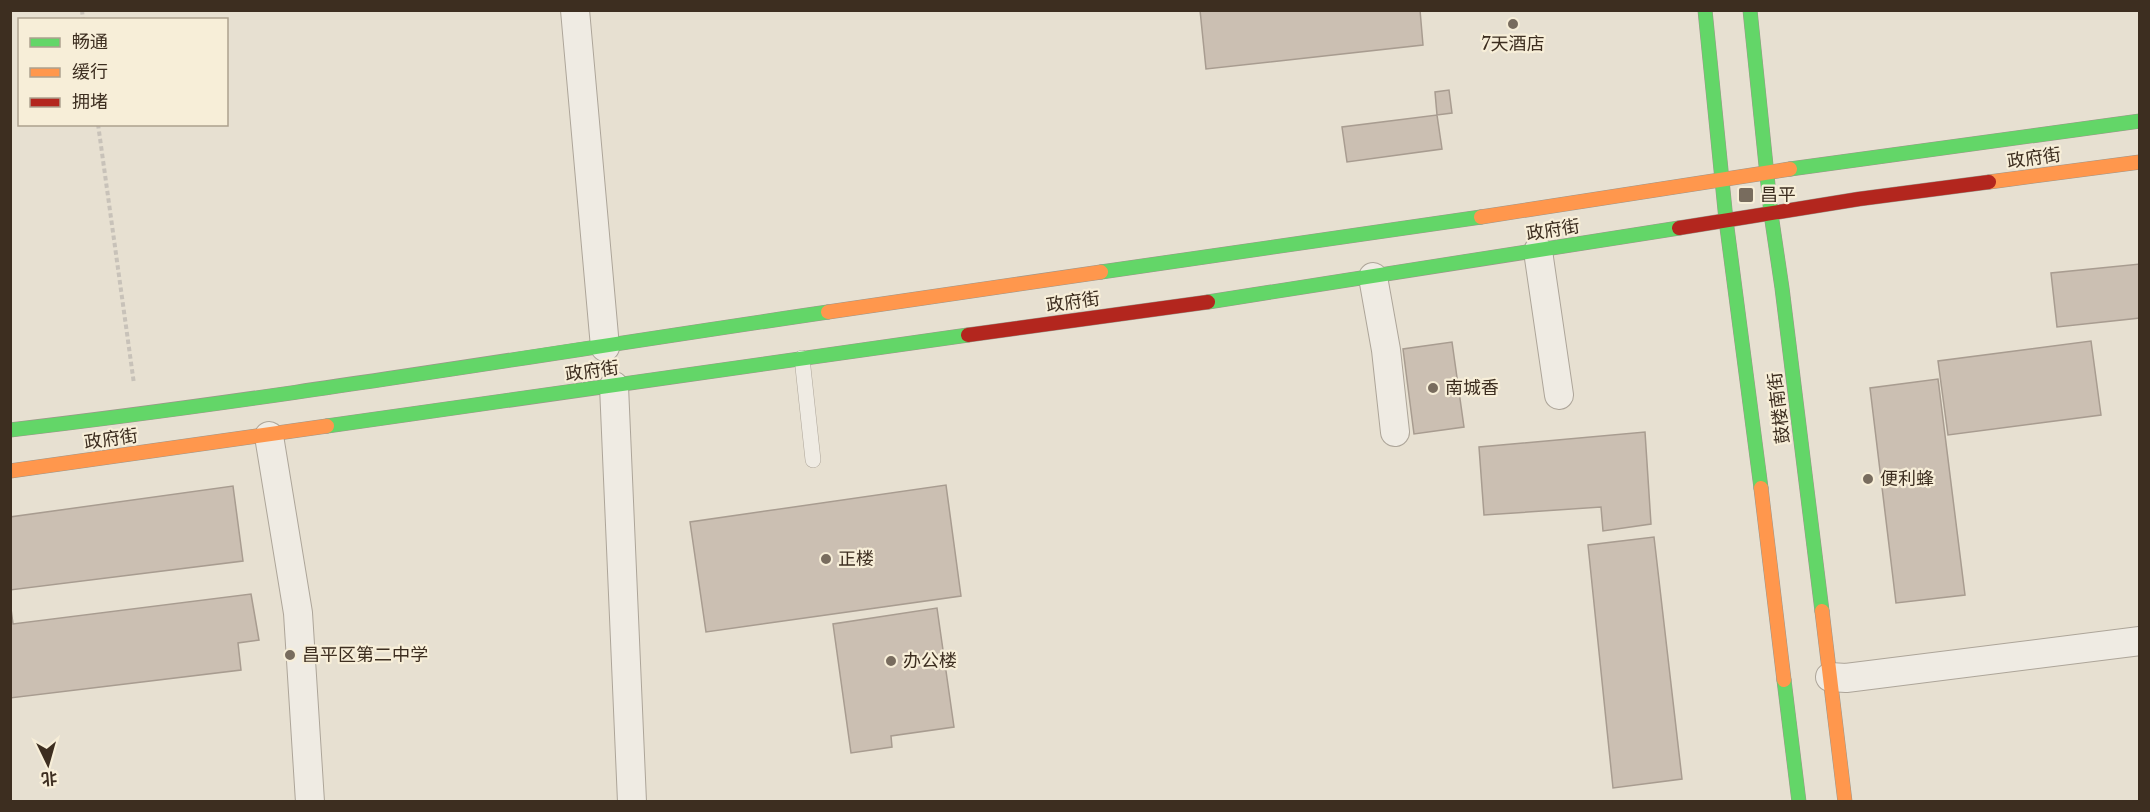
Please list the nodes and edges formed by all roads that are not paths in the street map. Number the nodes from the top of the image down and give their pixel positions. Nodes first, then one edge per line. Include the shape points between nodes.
1 (575, 10) edge
2 (1705, 10) edge
3 (1750, 10) edge
4 (2139, 121) edge
5 (2139, 162) edge
6 (1766, 173) junction
7 (1722, 180) junction
8 (1771, 214) junction
9 (1726, 220) junction
10 (1538, 251) junction
11 (1373, 277) junction
12 (605, 347) junction
13 (802, 358) junction
14 (614, 386) junction
15 (1559, 395) dead end
16 (10, 430) edge
17 (1395, 432) dead end
18 (269, 436) junction
19 (813, 460) dead end
20 (10, 471) edge
21 (2139, 641) edge
22 (1830, 677) junction
23 (310, 801) edge
24 (632, 801) edge
25 (1799, 801) edge
26 (1845, 801) edge

1 - 12 street
2 - 7 main road
3 - 6 main road, 鼓楼南街
4 - 6 main road, 政府街
5 - 8 main road, 政府街
6 - 7 main road, 政府街
6 - 8 main road, 鼓楼南街
7 - 9 main road, 鼓楼南街
7 - 12 main road, 政府街
8 - 9 main road, 政府街
8 - 22 main road, 鼓楼南街
9 - 10 main road, 政府街
9 - 25 main road, 鼓楼南街
10 - 11 main road, 政府街
10 - 15 street
11 - 13 main road, 政府街
11 - 17 street
12 - 16 main road, 政府街
13 - 14 main road, 政府街
13 - 19 lane
14 - 18 main road, 政府街
14 - 24 street
18 - 20 main road, 政府街
18 - 23 street via 298,613
21 - 22 street
22 - 26 main road, 鼓楼南街

